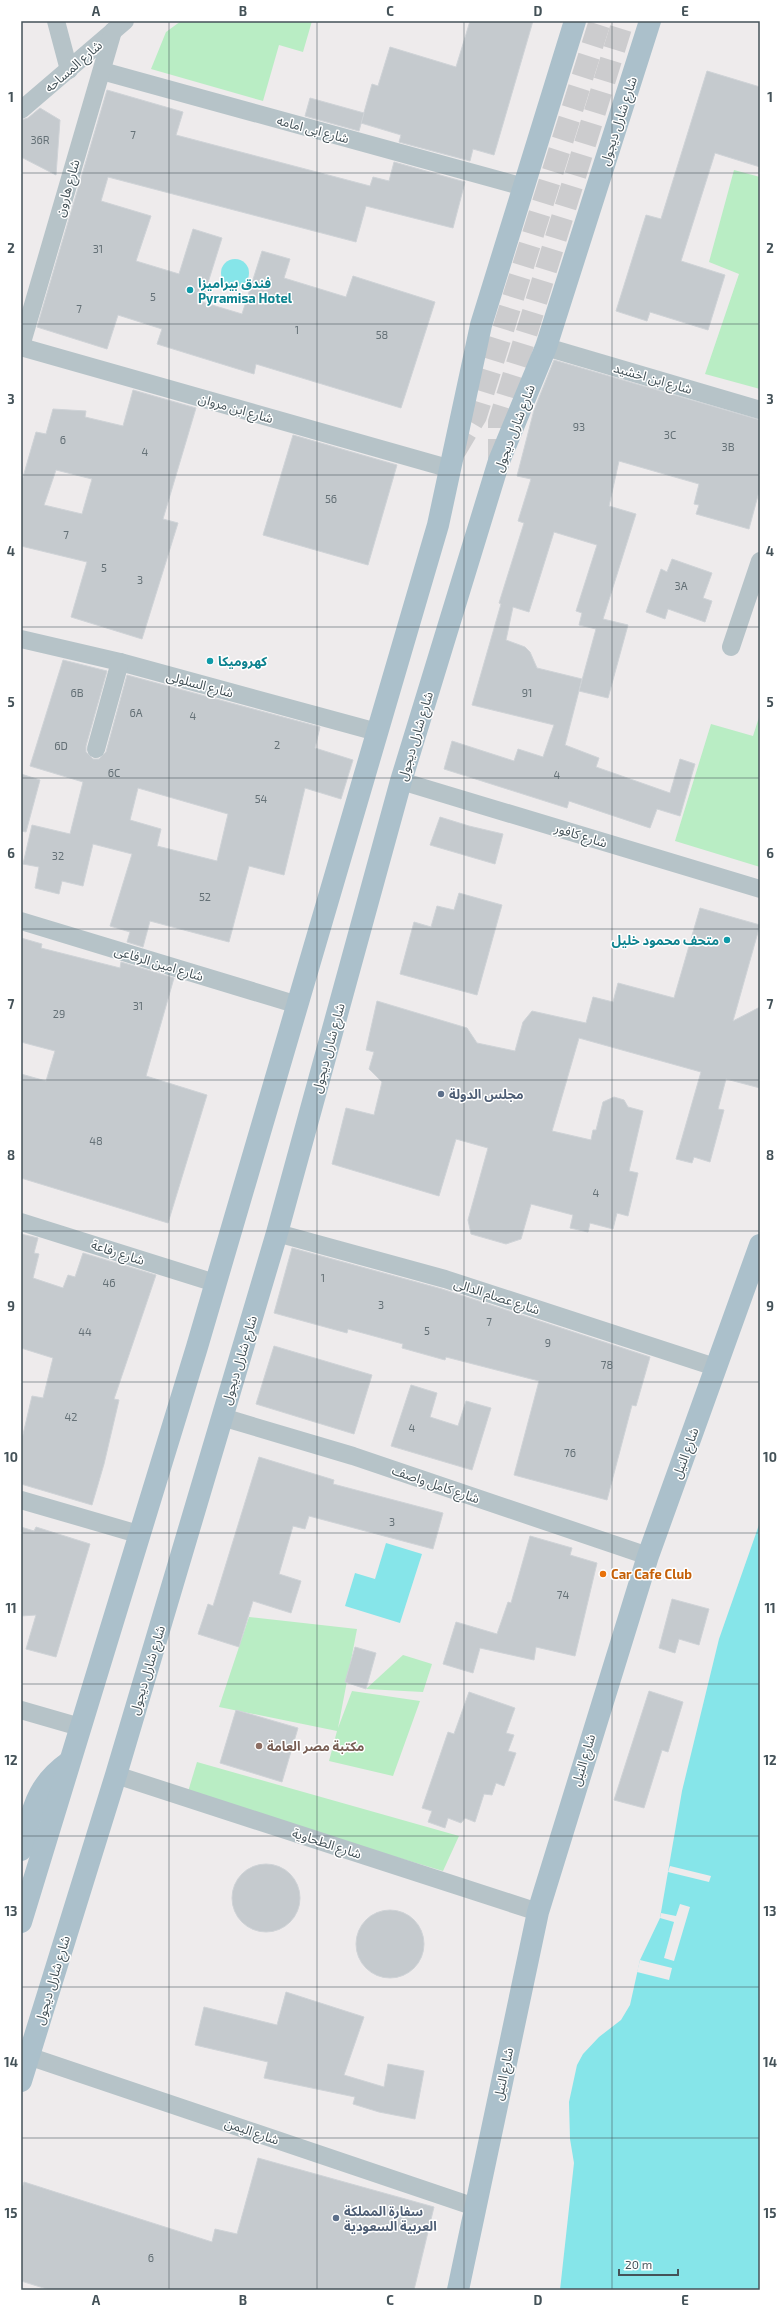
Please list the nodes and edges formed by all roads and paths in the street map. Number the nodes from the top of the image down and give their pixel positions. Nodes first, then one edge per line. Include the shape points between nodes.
1 (56, 21) edge
2 (575, 21) edge
3 (650, 21) edge
4 (119, 26) edge
5 (69, 70) junction
6 (102, 71) junction
7 (21, 110) edge
8 (524, 187) junction
9 (21, 346) edge
10 (546, 347) junction
11 (760, 410) edge
12 (451, 469) junction
13 (760, 561) edge
14 (21, 639) edge
15 (731, 647) dead end
16 (120, 662) junction
17 (377, 732) junction
18 (96, 749) dead end
19 (401, 781) junction
20 (760, 889) edge
21 (21, 921) edge
22 (298, 1005) junction
23 (21, 1222) edge
24 (277, 1233) junction
25 (760, 1245) edge
26 (215, 1283) junction
27 (715, 1367) junction
28 (222, 1417) junction
29 (21, 1500) edge
30 (138, 1534) junction
31 (648, 1556) junction
32 (21, 1710) edge
33 (80, 1727) junction
34 (69, 1762) junction
35 (116, 1775) junction
36 (21, 1850) edge
37 (538, 1912) junction
38 (21, 1922) edge
39 (28, 2056) junction
40 (21, 2081) edge
41 (475, 2207) junction
42 (458, 2290) edge

1 - 5 street
2 - 8 main road
3 - 10 main road, شارع شارل ديجول
4 - 5 street, شارع المساحه
4 - 6 street, شارع هارون
5 - 7 street, شارع المساحه
6 - 8 street, شارع ابى امامه
6 - 9 street, شارع هارون
8 - 12 main road via 481,325
9 - 12 street, شارع ابن مروان
10 - 11 street, شارع ابن اخشيد
10 - 19 main road, شارع شارل ديجول via 499,462
12 - 17 main road via 438,525
13 - 15 street
14 - 16 street, شارع السلولى
16 - 17 street, شارع السلولى
16 - 18 street
17 - 22 main road
19 - 20 street, شارع كافور
19 - 24 main road, شارع شارل ديجول
21 - 22 street, شارع امين الرفاعى
22 - 26 main road
23 - 26 street, شارع رفاعة
24 - 27 street, شارع عصام الدالى via 445,1279
24 - 28 main road, شارع شارل ديجول
25 - 27 main road, شارع النيل
26 - 30 main road
27 - 31 main road, شارع النيل
28 - 31 street, شارع كامل واصف via 353,1456
28 - 35 main road, شارع شارل ديجول
29 - 30 street
30 - 33 main road
31 - 37 main road, شارع النيل
32 - 33 street
33 - 34 main road
34 - 36 main road via 52,1774 41,1790
34 - 38 main road
35 - 37 street, شارع الطحاوية
35 - 39 main road, شارع شارل ديجول
37 - 41 main road, شارع النيل
39 - 40 main road, شارع شارل ديجول
39 - 41 street, شارع اليمن
41 - 42 main road, شارع النيل

